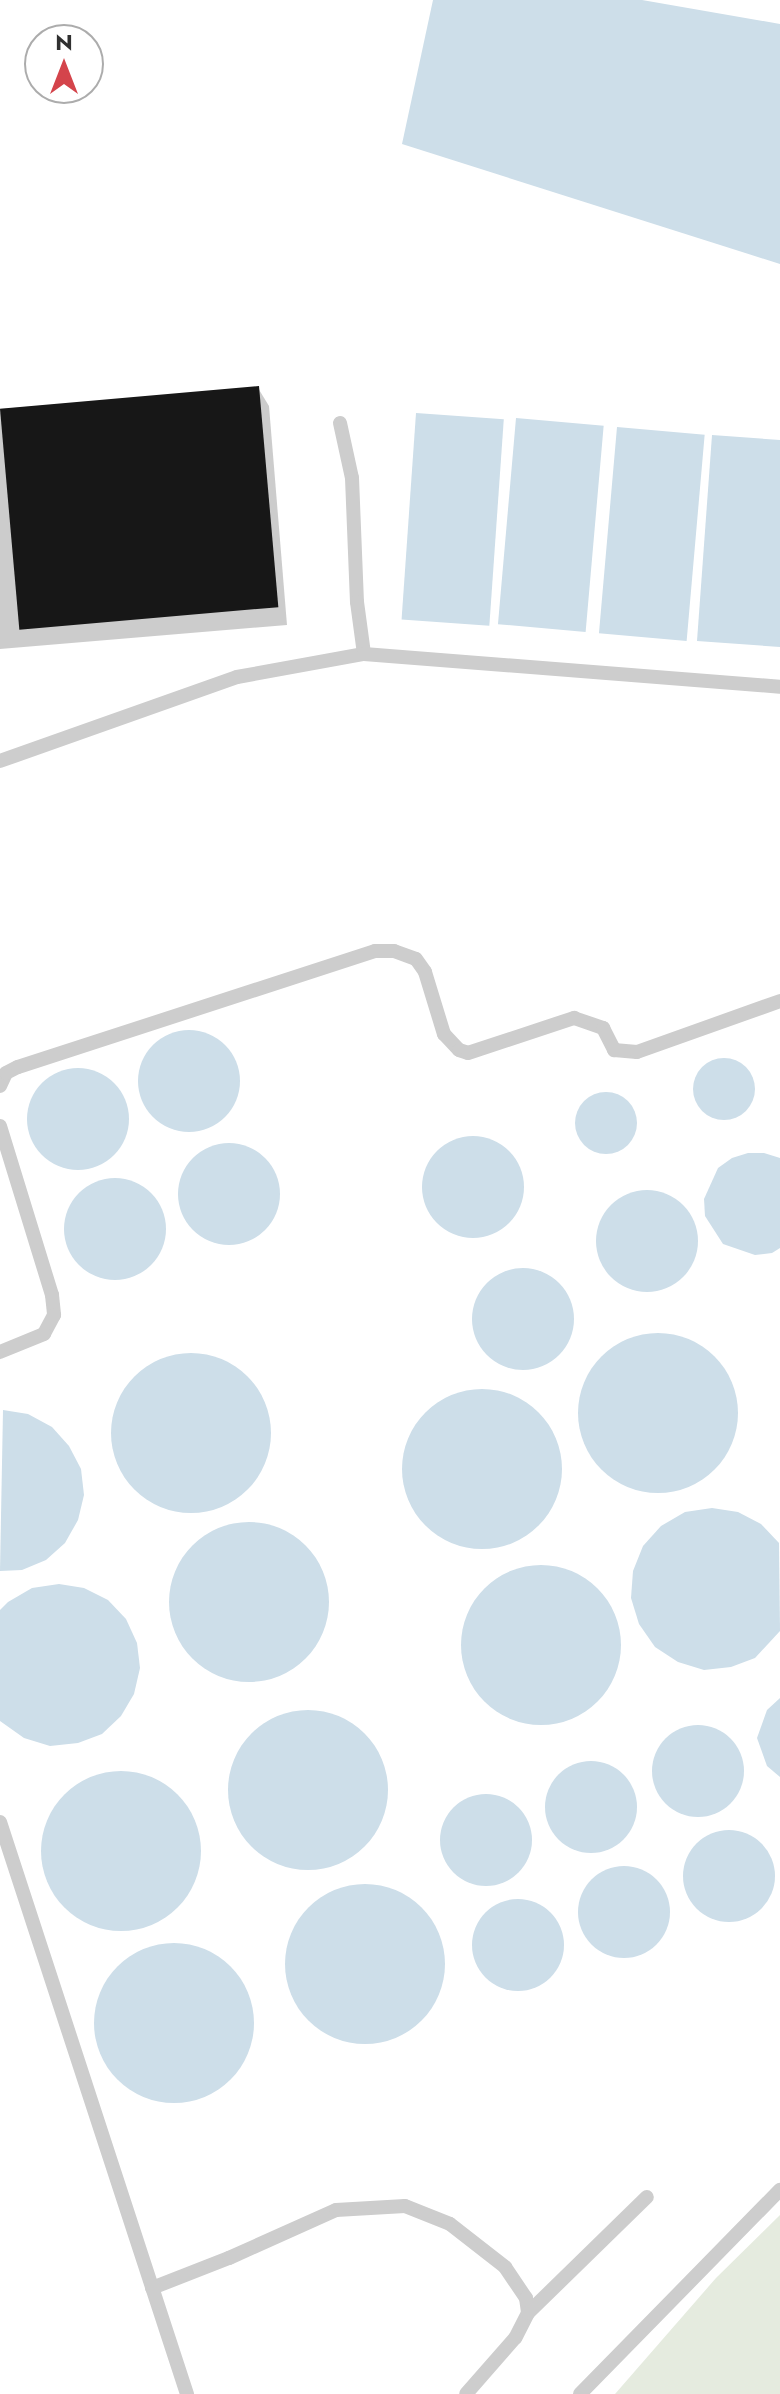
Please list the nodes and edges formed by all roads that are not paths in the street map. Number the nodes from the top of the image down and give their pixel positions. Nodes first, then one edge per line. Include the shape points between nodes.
1 (340, 423) dead end
2 (364, 654) junction
3 (780, 687) edge
4 (0, 761) edge
5 (780, 1001) edge
6 (0, 1086) edge
7 (0, 1126) edge
8 (0, 1352) edge
9 (0, 1822) edge
10 (780, 2190) edge
11 (647, 2197) dead end
12 (152, 2288) junction
13 (528, 2313) junction
14 (187, 2394) edge
15 (466, 2394) edge
16 (580, 2394) edge

1 - 2 lane via 352,478
2 - 3 lane
2 - 4 lane via 237,677
5 - 6 lane via 637,1052 614,1050 603,1028 574,1018 468,1053 444,1034 416,959 375,951 18,1067 6,1073
7 - 8 lane via 54,1315 44,1334
9 - 12 lane
10 - 16 lane
11 - 13 lane
12 - 13 lane via 336,2210 405,2206 450,2224 505,2267 526,2298
12 - 14 lane
13 - 15 lane via 515,2338

